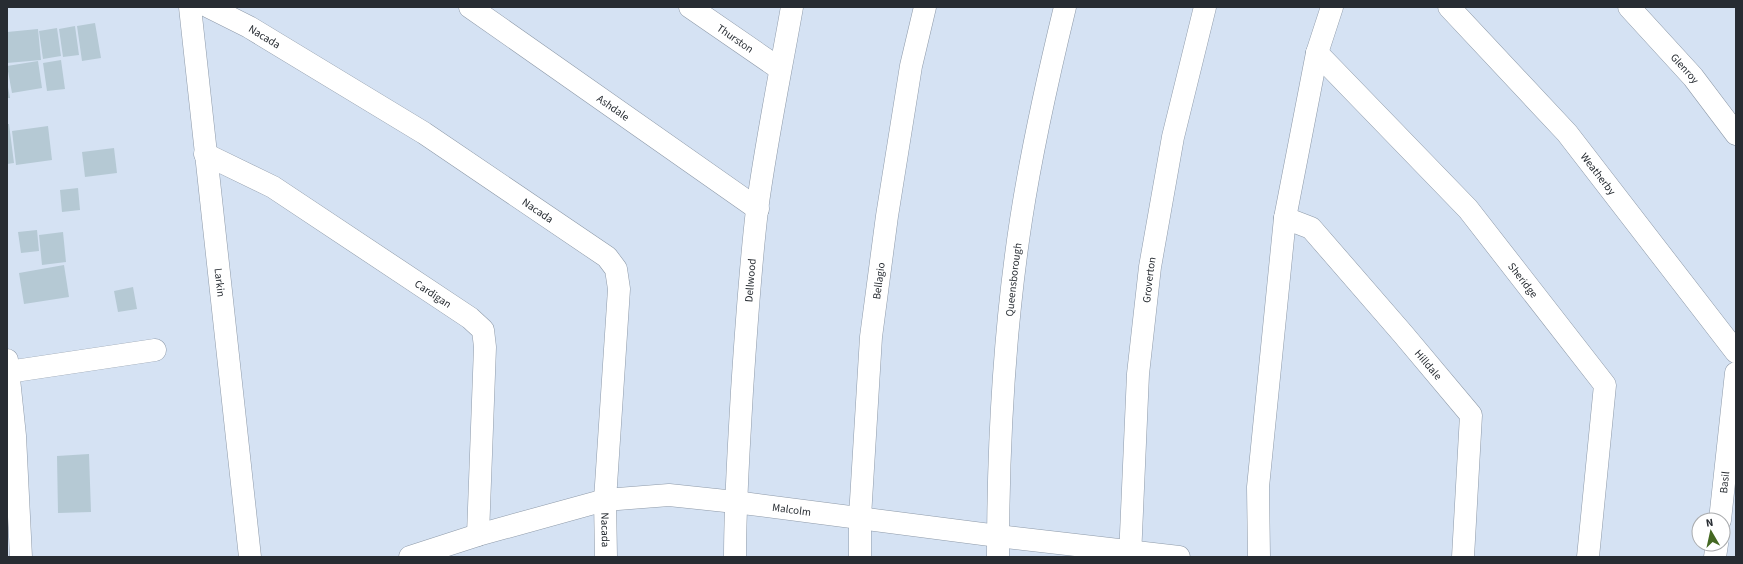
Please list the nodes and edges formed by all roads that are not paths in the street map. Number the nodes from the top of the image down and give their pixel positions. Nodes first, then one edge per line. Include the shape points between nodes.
1 (190, 7) edge
2 (209, 7) edge
3 (470, 7) edge
4 (690, 7) edge
5 (792, 7) edge
6 (925, 7) edge
7 (1065, 7) edge
8 (1206, 7) edge
9 (1332, 7) edge
10 (1449, 7) edge
11 (1629, 7) edge
12 (1317, 54) junction
13 (780, 69) junction
14 (1736, 134) edge
15 (205, 154) junction
16 (758, 209) junction
17 (1285, 218) junction
18 (155, 350) dead end
19 (1736, 352) edge
20 (8, 366) edge
21 (1736, 373) edge
22 (11, 436) edge
23 (606, 500) junction
24 (736, 502) junction
25 (1721, 512) edge
26 (860, 517) junction
27 (478, 536) junction
28 (998, 546) edge
29 (1130, 554) edge
30 (21, 557) edge
31 (250, 557) edge
32 (410, 557) edge
33 (606, 557) edge
34 (736, 557) edge
35 (860, 557) edge
36 (1179, 557) edge
37 (1259, 557) edge
38 (1462, 557) edge
39 (1588, 557) edge

1 - 15 street, Larkin
2 - 23 street, Nacada via 249,27 424,134 607,257 616,270 619,289
3 - 16 street, Ashdale
4 - 13 street, Thurston
5 - 13 street, Dellwood
6 - 26 street, Bellagio via 911,66 871,337
7 - 28 street, Queensborough via 1052,60 1020,228 1003,394
8 - 29 street, Groverton via 1173,137 1150,267 1138,374
9 - 12 street
10 - 19 street, Weatherby via 1567,133
11 - 14 street, Glenroy via 1693,77
12 - 17 street
12 - 39 street, Sheridge via 1468,209 1605,385
13 - 16 street, Dellwood
15 - 27 street, Cardigan via 273,187 470,318 483,330 485,347
15 - 31 street, Larkin
16 - 24 street, Dellwood via 746,325
17 - 37 street via 1258,487
17 - 38 street, Hilldale via 1310,228 1471,415
18 - 20 street
20 - 22 street
21 - 25 street, Basil
22 - 30 street
23 - 24 street, Malcolm via 668,495
23 - 27 street, Malcolm
23 - 33 street, Nacada
24 - 26 street, Malcolm
24 - 34 street, Dellwood
26 - 28 street, Malcolm
26 - 35 street, Bellagio
27 - 32 street, Malcolm
28 - 29 street, Malcolm
29 - 36 street, Malcolm

